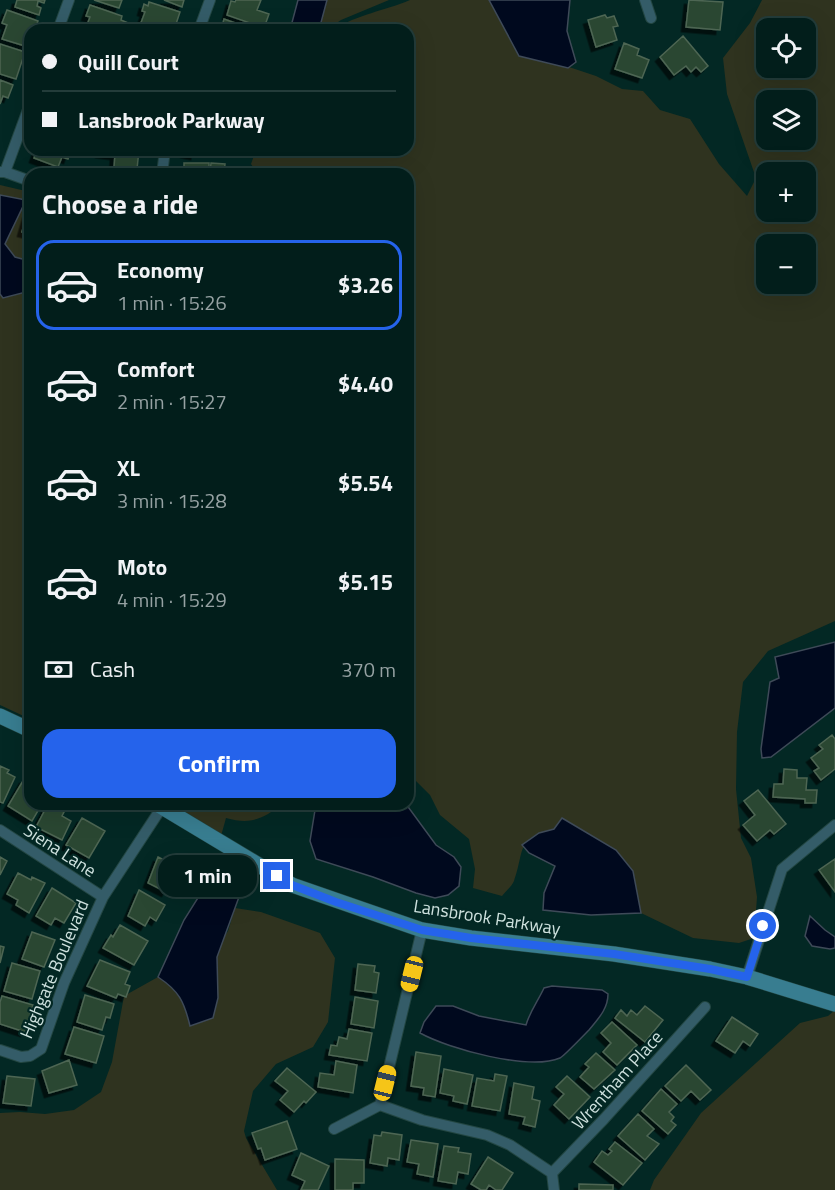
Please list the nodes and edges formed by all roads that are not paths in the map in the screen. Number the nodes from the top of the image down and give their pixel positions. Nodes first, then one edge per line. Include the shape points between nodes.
1 (69, 0) edge
2 (210, 0) edge
3 (645, 0) edge
4 (651, 18) dead end
5 (60, 24) edge
6 (201, 24) edge
7 (24, 119) edge
8 (2, 172) edge
9 (24, 179) edge
10 (0, 716) edge
11 (24, 727) edge
12 (157, 810) edge
13 (166, 810) edge
14 (835, 825) edge
15 (0, 830) edge
16 (103, 897) junction
17 (422, 930) junction
18 (747, 977) junction
19 (835, 1004) edge
20 (705, 1007) dead end
21 (0, 1050) edge
22 (380, 1105) junction
23 (334, 1129) dead end
24 (552, 1173) junction
25 (554, 1190) edge

1 - 5 street
2 - 6 street
3 - 4 street
7 - 8 street
8 - 9 street
10 - 11 street
12 - 16 street, Highgate Boulevard
13 - 17 street, Lansbrook Parkway via 292,885
14 - 18 street via 782,869
15 - 16 street, Siena Lane
16 - 21 street, Highgate Boulevard via 64,983 41,1049 21,1057
17 - 18 street, Lansbrook Parkway via 614,954
17 - 22 street
18 - 19 street, Lansbrook Parkway
20 - 24 street, Wrentham Place
22 - 23 street
22 - 24 street via 486,1135
24 - 25 street

